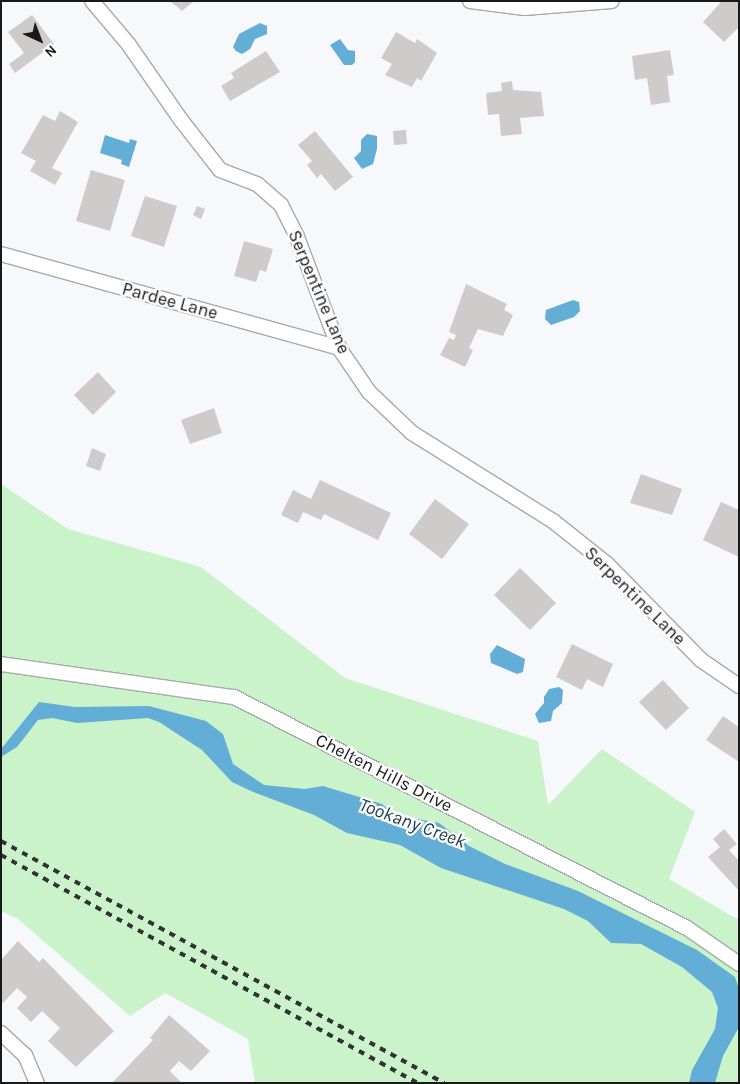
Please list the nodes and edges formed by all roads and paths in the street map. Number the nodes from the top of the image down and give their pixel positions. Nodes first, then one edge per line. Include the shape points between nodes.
1 (92, 1) edge
2 (470, 1) edge
3 (612, 1) edge
4 (1, 254) edge
5 (339, 348) junction
6 (1, 664) edge
7 (739, 686) edge
8 (739, 964) edge
9 (1, 1033) edge
10 (37, 1083) edge

1 - 5 street, Serpentine Lane via 129,45 180,120 220,170 257,184 281,205 297,237
2 - 3 street via 525,8
4 - 5 street, Pardee Lane
5 - 7 street, Serpentine Lane via 369,392 412,433 552,521 592,552 700,660
6 - 8 street, Chelten Hills Drive via 234,697 670,919
9 - 10 street via 25,1055

